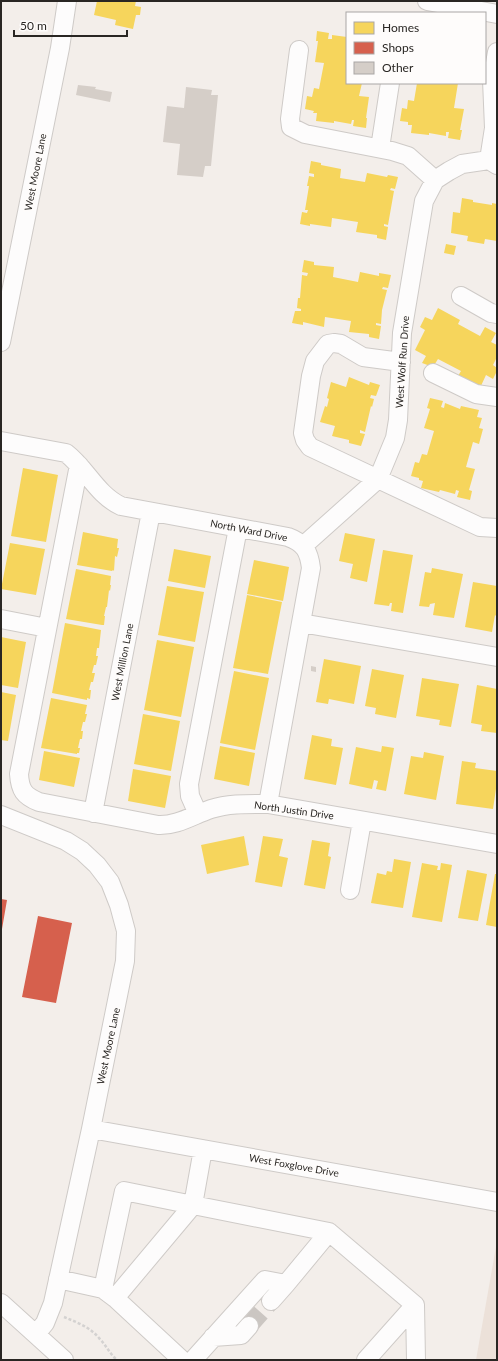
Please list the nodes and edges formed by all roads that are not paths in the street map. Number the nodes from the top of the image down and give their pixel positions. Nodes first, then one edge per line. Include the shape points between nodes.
1 (68, 1) edge
2 (427, 1) edge
3 (497, 14) edge
4 (299, 50) dead end
5 (497, 52) edge
6 (390, 84) edge
7 (496, 125) edge
8 (380, 148) junction
9 (493, 163) edge
10 (435, 180) junction
11 (461, 296) dead end
12 (497, 314) edge
13 (1, 342) edge
14 (401, 362) junction
15 (433, 374) dead end
16 (497, 397) edge
17 (1, 441) edge
18 (79, 465) junction
19 (378, 479) junction
20 (151, 512) junction
21 (238, 528) junction
22 (497, 528) edge
23 (304, 546) junction
24 (1, 619) edge
25 (301, 622) junction
26 (48, 628) junction
27 (497, 657) edge
28 (268, 804) junction
29 (93, 813) junction
30 (198, 814) junction
31 (1, 815) edge
32 (362, 821) junction
33 (497, 844) edge
34 (350, 890) dead end
35 (91, 1129) junction
36 (203, 1149) junction
37 (497, 1202) edge
38 (193, 1205) junction
39 (329, 1232) junction
40 (58, 1279) junction
41 (286, 1284) junction
42 (109, 1293) junction
43 (271, 1301) tunnel mouth
44 (1, 1303) edge
45 (414, 1305) junction
46 (249, 1326) tunnel mouth
47 (36, 1334) junction
48 (213, 1337) junction
49 (64, 1360) edge
50 (182, 1360) edge
51 (193, 1360) edge
52 (366, 1360) edge
53 (416, 1360) edge

1 - 13 street, West Moore Lane
2 - 3 street
4 - 8 street via 291,127 305,134
5 - 7 street via 492,80
6 - 8 street
7 - 9 street
8 - 10 street via 408,156
9 - 10 street via 462,164
10 - 14 street, West Wolf Run Drive via 424,201 402,333
11 - 12 street
14 - 19 street, West Wolf Run Drive via 395,438
14 - 19 street via 363,357 341,344 334,343 328,344 315,361 311,376 304,420 305,440 310,447
15 - 16 street via 476,394
17 - 18 street, North Ward Drive via 66,453
18 - 20 street, North Ward Drive via 114,503
18 - 26 street, North Justin Drive
19 - 22 street via 480,527
19 - 23 street, West Wolf Run Drive
20 - 21 street, North Ward Drive
20 - 29 street, West Million Lane
21 - 23 street, North Ward Drive via 288,537
21 - 30 street via 189,784 190,796
23 - 25 street via 310,556 311,568
24 - 26 street
25 - 27 street
25 - 28 street
26 - 29 street, North Justin Drive via 19,774 20,782 22,790 29,798
28 - 30 street, North Justin Drive via 229,805
28 - 32 street, North Justin Drive
29 - 30 street, North Justin Drive via 158,825 168,825
31 - 35 street, West Moore Lane via 66,841 82,851 110,882 119,905 126,931 125,961
32 - 33 street, North Justin Drive
32 - 34 street
35 - 36 street, West Foxglove Drive
35 - 40 street, West Moore Lane
36 - 37 street, West Foxglove Drive
36 - 38 street
38 - 39 street
38 - 42 street
38 - 42 street via 124,1191
39 - 41 street
39 - 45 street
40 - 42 street
40 - 47 street, West Moore Lane via 50,1311
41 - 43 street
41 - 48 street via 265,1280
42 - 50 street
44 - 47 street
45 - 52 street
45 - 53 street
46 - 48 street via 241,1335
47 - 49 street
48 - 51 street

